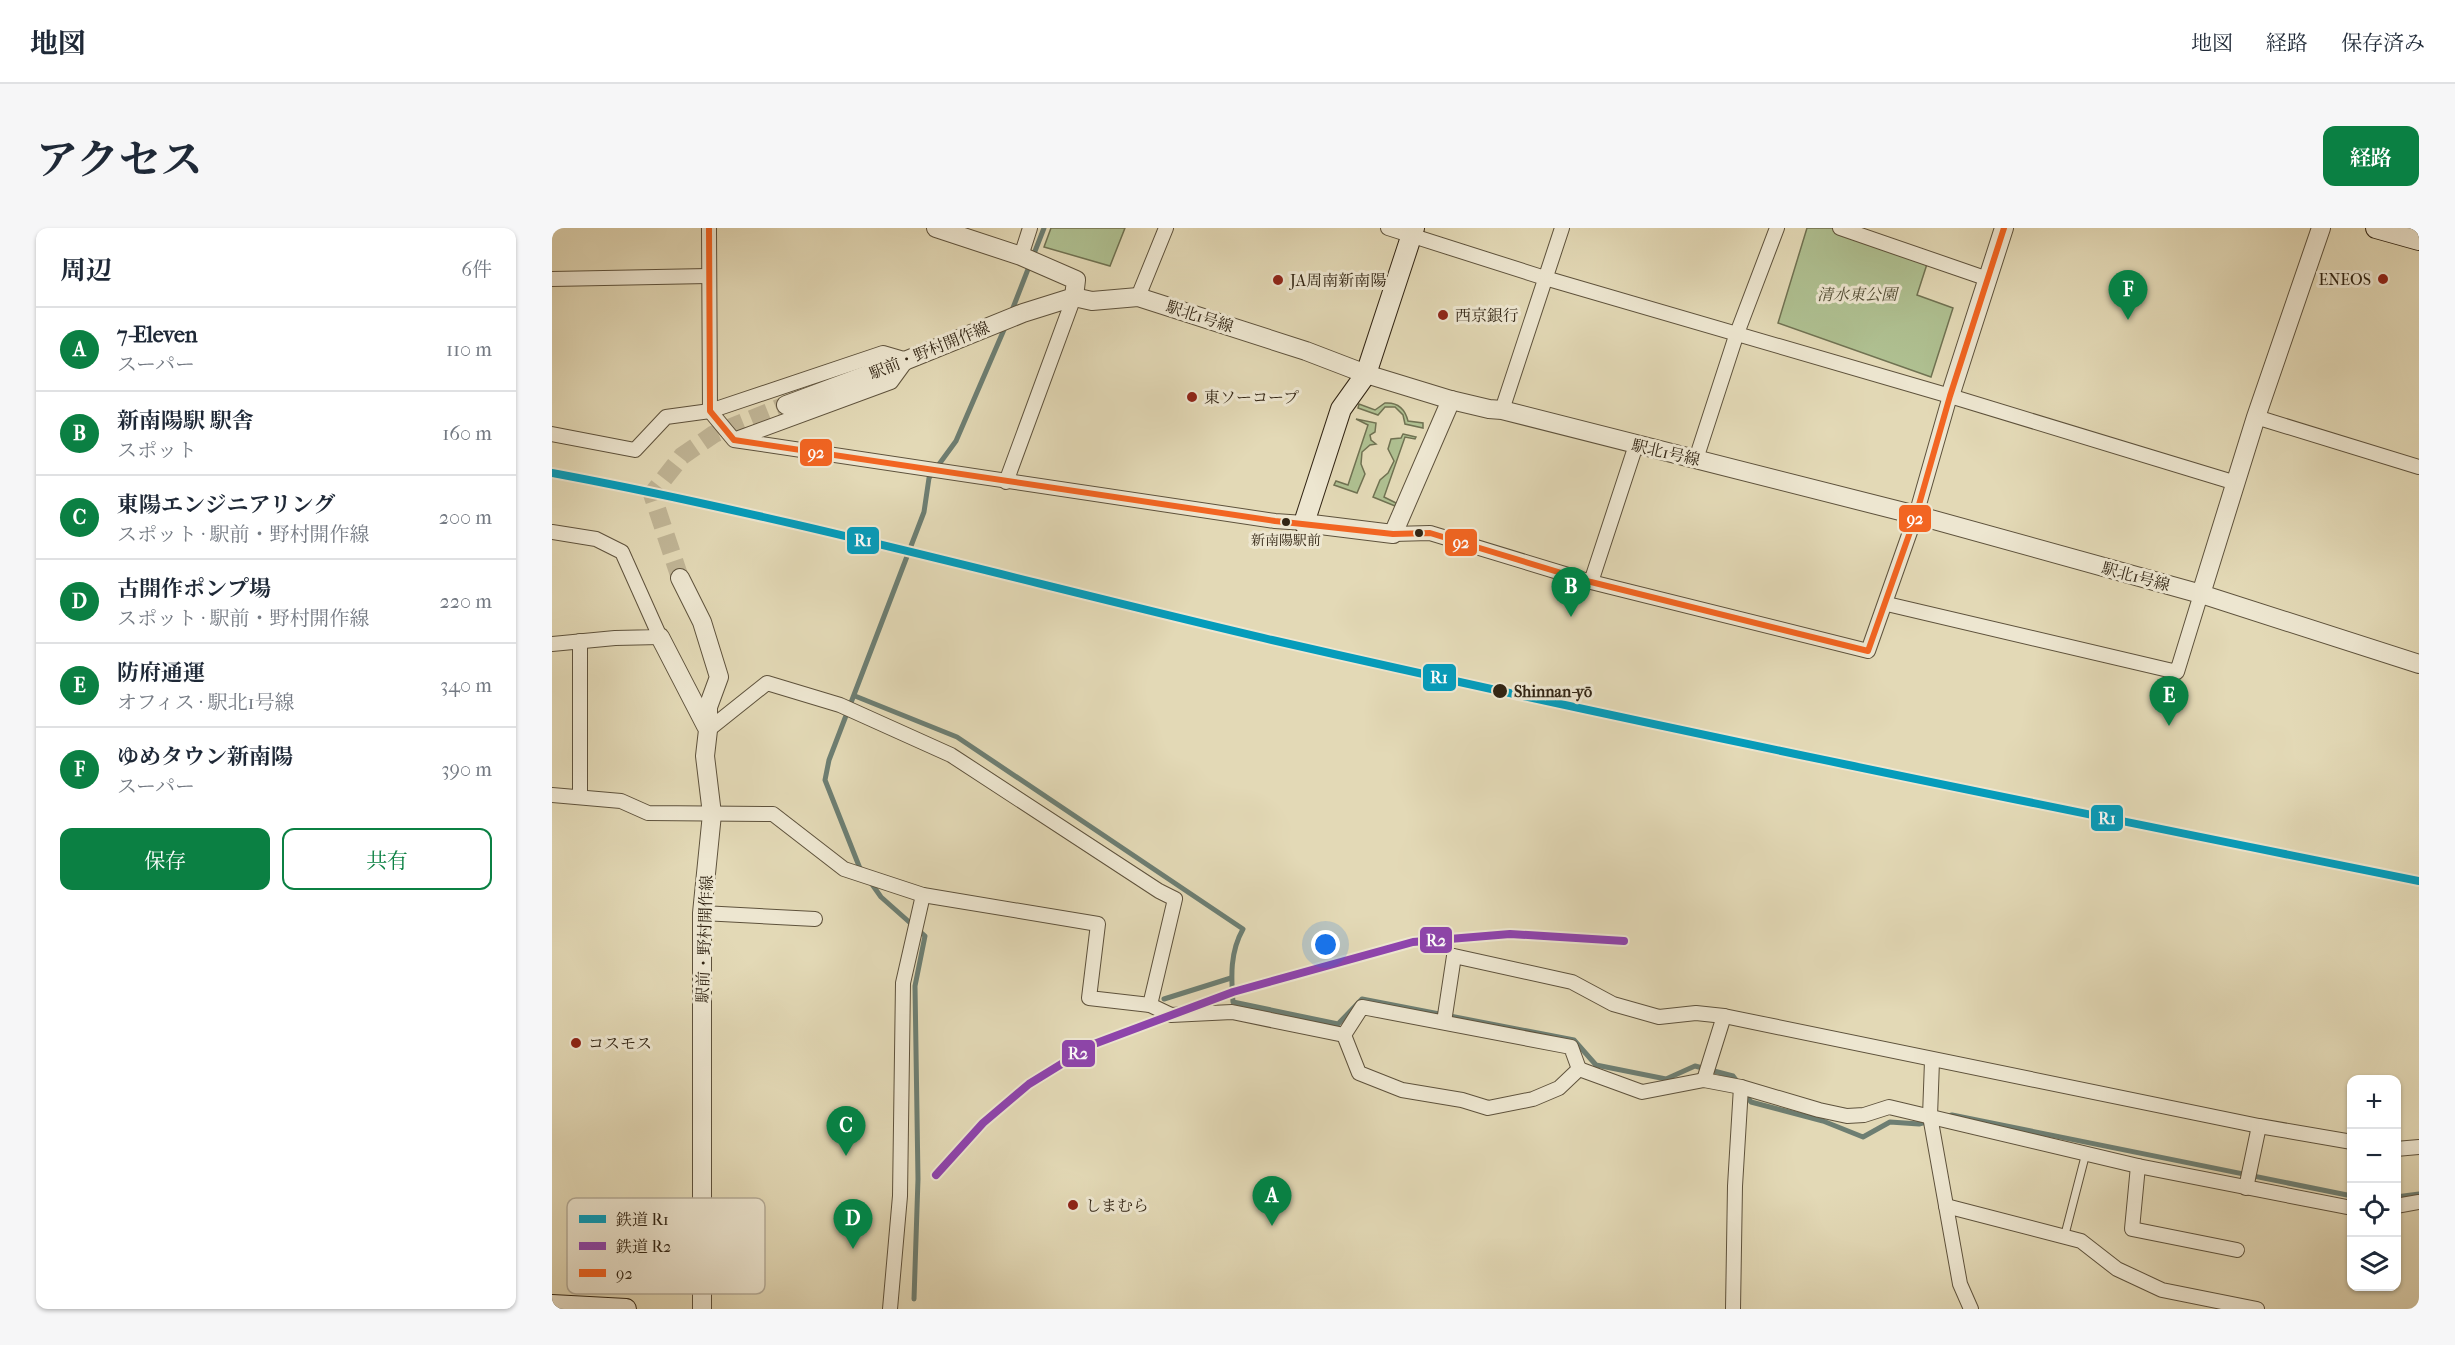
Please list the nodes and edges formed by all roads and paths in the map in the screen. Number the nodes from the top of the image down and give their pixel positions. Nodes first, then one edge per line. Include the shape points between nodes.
1 (709, 228) edge
2 (936, 228) edge
3 (1030, 228) edge
4 (1166, 228) edge
5 (1388, 228) edge
6 (1562, 228) edge
7 (1777, 228) edge
8 (1840, 228) edge
9 (2004, 228) edge
10 (2321, 228) edge
11 (2376, 228) edge
12 (1412, 232) edge
13 (2419, 240) edge
14 (1020, 256) junction
15 (708, 276) junction
16 (552, 279) edge
17 (1545, 279) junction
18 (1988, 279) junction
19 (1074, 297) junction
20 (1138, 297) junction
21 (1736, 336) junction
22 (907, 360) junction
23 (1366, 374) junction
24 (1950, 396) junction
25 (1451, 400) junction
26 (786, 405) tunnel mouth
27 (1502, 410) junction
28 (710, 411) junction
29 (2256, 417) junction
30 (552, 434) edge
31 (734, 440) junction
32 (1636, 445) junction
33 (1696, 459) junction
34 (2419, 467) edge
35 (1006, 482) junction
36 (2236, 483) junction
37 (1916, 515) junction
38 (1304, 524) junction
39 (552, 532) edge
40 (1393, 534) junction
41 (680, 578) tunnel mouth
42 (1591, 582) junction
43 (2201, 594) junction
44 (1887, 604) junction
45 (660, 637) junction
46 (580, 641) junction
47 (552, 645) edge
48 (2419, 664) edge
49 (708, 730) junction
50 (552, 795) edge
51 (580, 797) junction
52 (712, 814) junction
53 (923, 895) junction
54 (702, 913) junction
55 (815, 919) dead end
56 (1150, 1005) junction
57 (1724, 1016) junction
58 (1444, 1022) junction
59 (1344, 1035) junction
60 (1932, 1061) junction
61 (1579, 1069) junction
62 (1704, 1080) junction
63 (1742, 1087) junction
64 (1930, 1116) junction
65 (2259, 1126) junction
66 (2347, 1141) edge
67 (2419, 1147) edge
68 (2401, 1150) edge
69 (2086, 1153) junction
70 (2138, 1167) junction
71 (2246, 1188) junction
72 (702, 1198) edge
73 (2419, 1202) edge
74 (2401, 1205) edge
75 (1946, 1206) junction
76 (2347, 1207) edge
77 (2064, 1238) junction
78 (2237, 1250) dead end
79 (2195, 1303) edge
80 (552, 1305) edge
81 (598, 1309) edge
82 (626, 1309) edge
83 (890, 1309) edge
84 (1733, 1309) edge
85 (1971, 1309) edge
86 (2257, 1309) edge

1 - 15 street
2 - 14 street
3 - 14 street
4 - 20 street
5 - 12 street
6 - 17 street
7 - 21 street
8 - 18 street
9 - 18 street
10 - 29 street
11 - 13 main road
12 - 17 street
12 - 23 main road
14 - 19 street via 1076,280
15 - 16 street
15 - 28 street
17 - 21 street
17 - 27 street
18 - 24 street
19 - 20 street, 駅北1号線 via 1092,301
19 - 22 street, 駅前・野村開作線 via 1023,313
19 - 35 street
20 - 23 street, 駅北1号線
21 - 24 street
21 - 33 street
22 - 26 street, 駅前・野村開作線
22 - 28 street via 883,352
22 - 31 street via 891,382
23 - 25 street, 駅北1号線
23 - 38 main road via 1341,409
24 - 36 street
24 - 37 street
25 - 27 street, 駅北1号線
25 - 40 street
27 - 32 street, 駅北1号線
28 - 30 street via 666,417 635,450
28 - 31 street
29 - 34 street
29 - 36 street
31 - 35 street
32 - 33 street, 駅北1号線
32 - 42 street
33 - 37 street, 駅北1号線
35 - 38 street
36 - 43 street
37 - 43 street, 駅北1号線
37 - 44 street
38 - 40 street
39 - 45 street via 596,539 622,552
40 - 42 street via 1430,533
41 - 49 street, 駅前・野村開作線 via 702,622 718,677 708,707
42 - 44 street via 1868,651
43 - 44 street via 2177,672
43 - 48 street, 駅北1号線
45 - 46 street
45 - 49 street
46 - 47 street
46 - 51 street
49 - 52 street, 駅前・野村開作線 via 705,756
49 - 56 street via 767,683 840,705 951,755 1175,899
50 - 51 street
51 - 52 street via 621,801 648,813
52 - 53 street via 773,814 844,869
52 - 54 street, 駅前・野村開作線
53 - 56 street via 1098,924 1089,998
53 - 83 street via 903,983 900,1196
54 - 55 street
54 - 72 street, 駅前・野村開作線
56 - 59 street via 1171,1015 1232,1012
57 - 58 street via 1696,1013 1659,1017 1613,1004 1572,982 1454,956
57 - 60 street
57 - 62 street
58 - 59 street via 1362,1007
58 - 61 street via 1571,1047
59 - 61 street via 1359,1072 1402,1090 1488,1108 1533,1099 1559,1088
60 - 64 street
60 - 65 street
61 - 62 street via 1642,1092
62 - 63 street
63 - 64 street via 1846,1116 1889,1107
63 - 84 street
64 - 69 street
64 - 75 street
65 - 66 street
65 - 71 street
67 - 68 street
69 - 70 street
69 - 77 lane
70 - 71 street
70 - 78 street via 2132,1229
71 - 76 street
73 - 74 street
75 - 77 street
75 - 85 street via 1959,1284
77 - 79 street via 2081,1241 2117,1269
79 - 86 street
80 - 81 main road
81 - 82 main road

